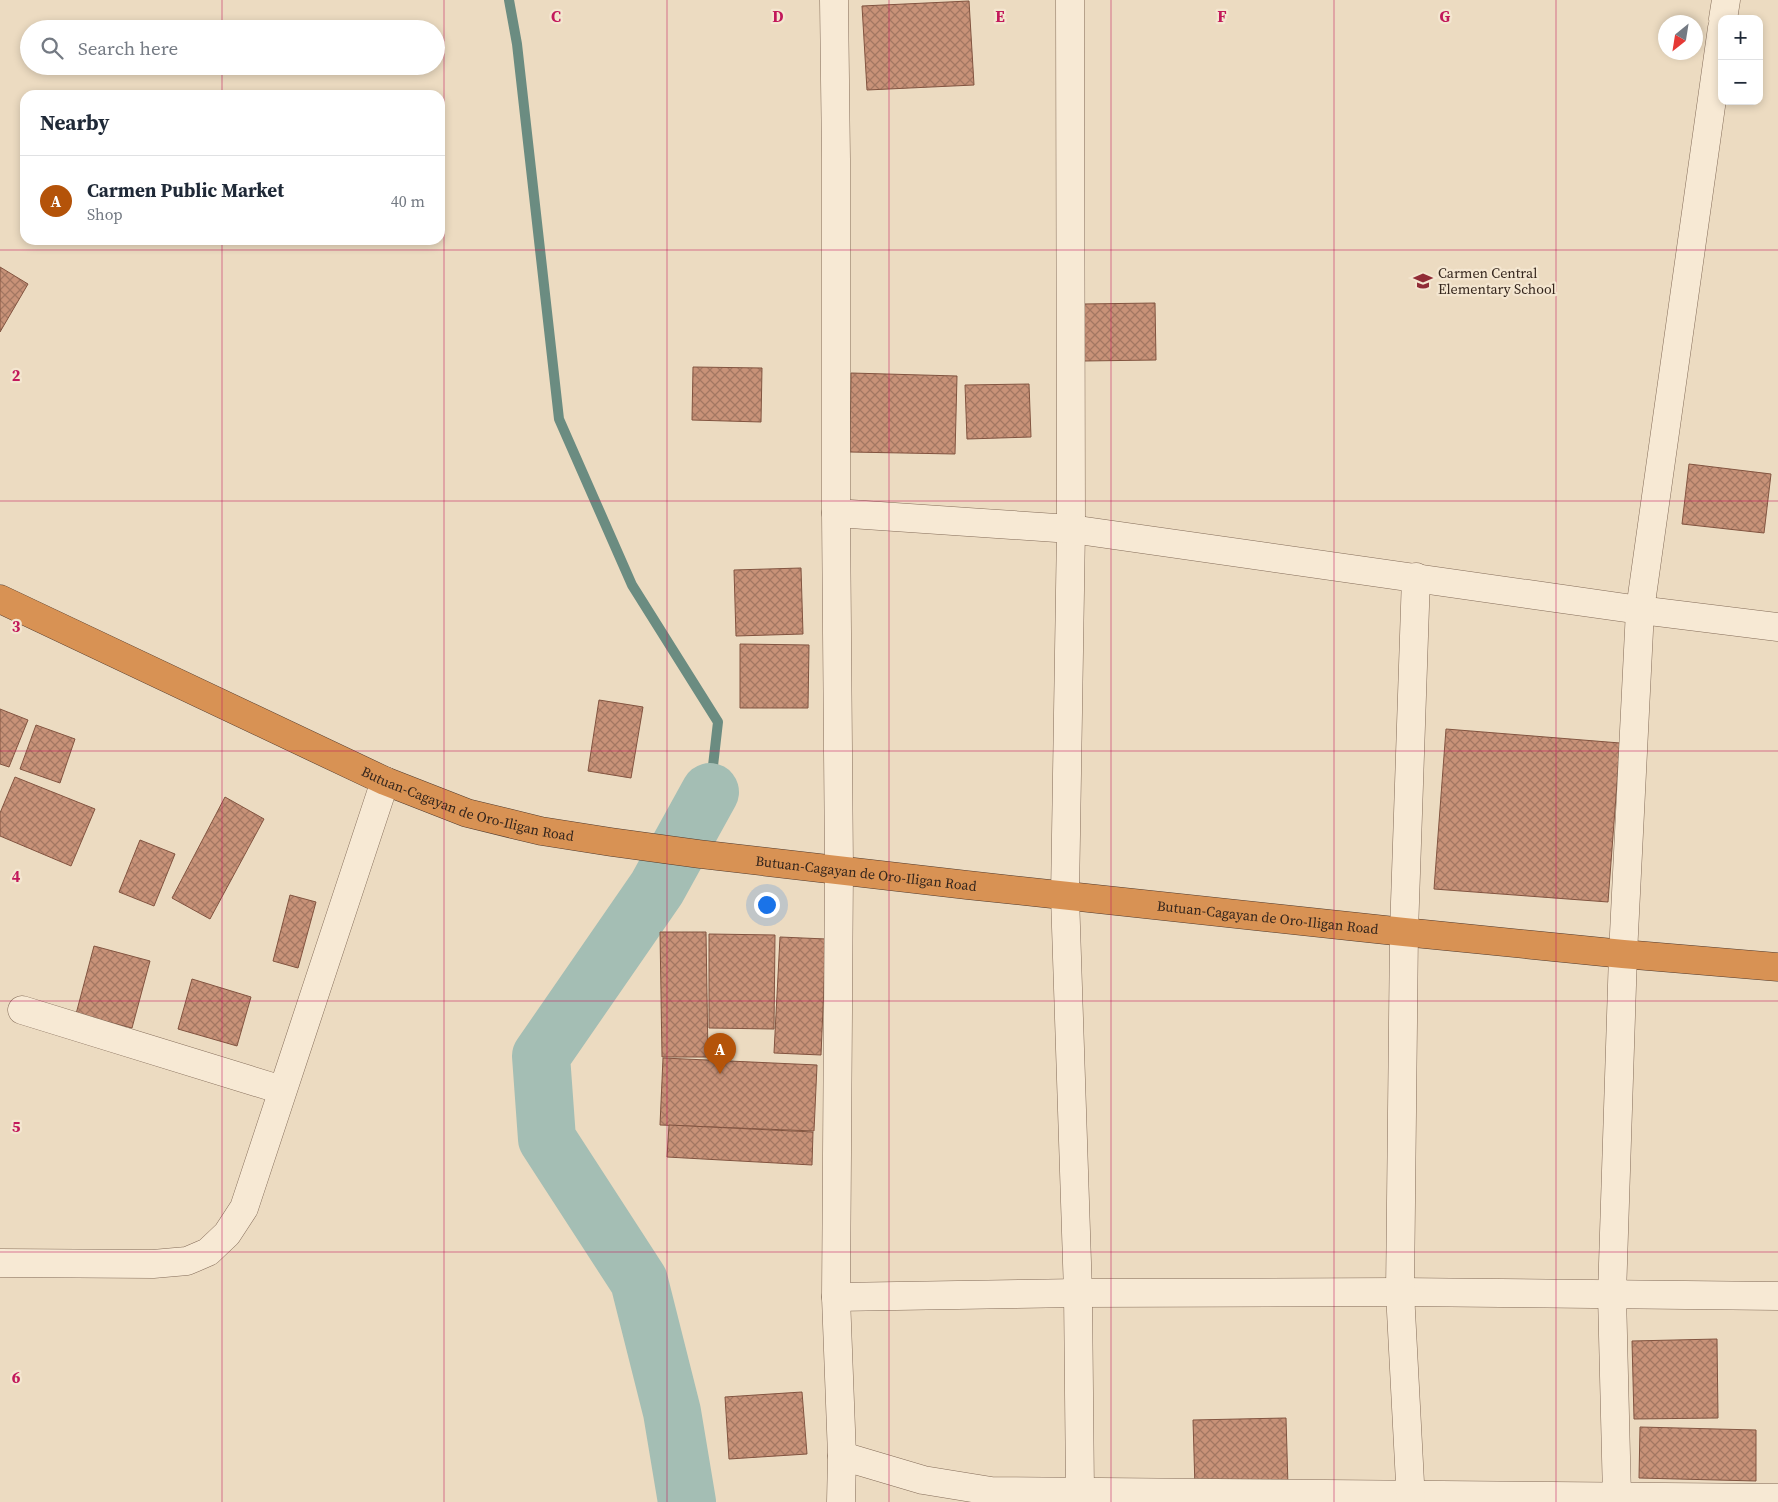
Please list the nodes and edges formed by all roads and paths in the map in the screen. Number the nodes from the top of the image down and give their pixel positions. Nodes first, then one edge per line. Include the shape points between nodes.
1 (834, 0) edge
2 (1070, 0) edge
3 (1726, 0) edge
4 (1724, 15) edge
5 (1718, 56) edge
6 (836, 513) junction
7 (1071, 530) junction
8 (1416, 577) junction
9 (0, 599) edge
10 (1640, 610) junction
11 (1778, 627) edge
12 (385, 781) junction
13 (839, 869) junction
14 (1065, 896) junction
15 (1404, 932) junction
16 (1623, 954) junction
17 (1778, 967) edge
18 (22, 1010) dead end
19 (282, 1090) junction
20 (0, 1263) edge
21 (1400, 1292) junction
22 (1078, 1293) junction
23 (1612, 1295) junction
24 (1778, 1296) edge
25 (836, 1297) junction
26 (842, 1456) junction
27 (1082, 1497) edge
28 (1616, 1497) junction
29 (1411, 1498) edge
30 (1778, 1498) edge
31 (841, 1502) edge

1 - 6 street
2 - 7 street
3 - 4 street
5 - 10 street
6 - 7 street
6 - 13 street
7 - 8 street
7 - 14 street
8 - 10 street
8 - 15 street
9 - 12 highway, Butuan-Cagayan de Oro-Iligan Road
10 - 11 street
10 - 16 street
12 - 13 highway, Butuan-Cagayan de Oro-Iligan Road via 467,813 541,831 690,853
12 - 19 street
13 - 14 highway, Butuan-Cagayan de Oro-Iligan Road
13 - 25 street
14 - 15 highway, Butuan-Cagayan de Oro-Iligan Road
14 - 22 street
15 - 16 highway, Butuan-Cagayan de Oro-Iligan Road
15 - 21 street
16 - 17 highway, Butuan-Cagayan de Oro-Iligan Road
16 - 23 street
18 - 19 street
19 - 20 street via 244,1208 227,1234 208,1252 187,1261 152,1264
21 - 22 street
21 - 23 street
21 - 29 street
22 - 25 street
22 - 27 street
23 - 24 street
23 - 28 street
25 - 26 street
26 - 27 street via 923,1480 991,1491
26 - 31 street
27 - 29 street
28 - 29 street
28 - 30 street

